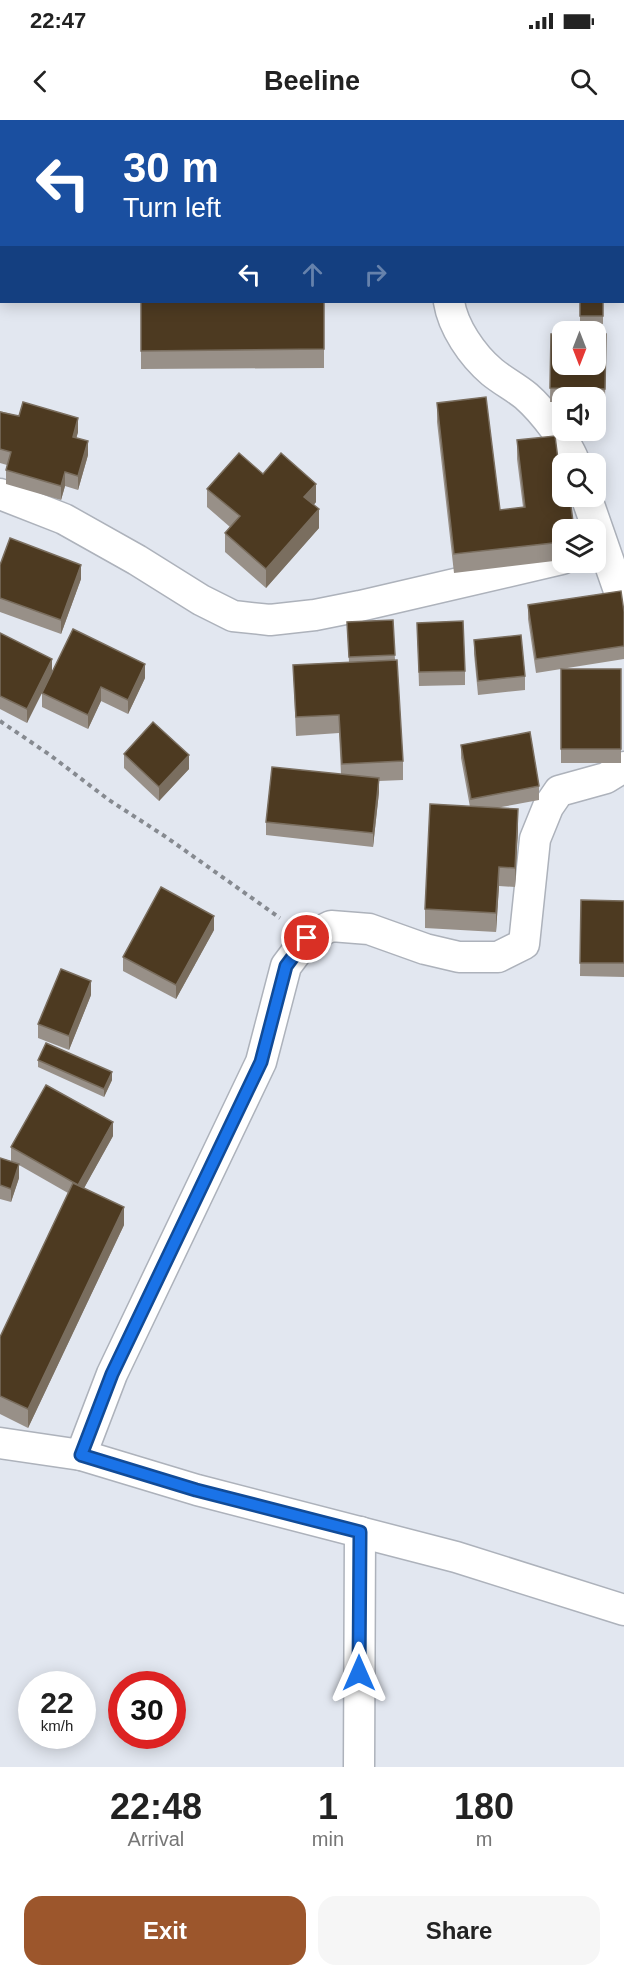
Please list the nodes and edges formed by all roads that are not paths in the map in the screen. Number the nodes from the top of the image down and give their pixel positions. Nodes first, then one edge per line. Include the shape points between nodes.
1 (449, 303) edge
2 (569, 453) edge
3 (0, 494) edge
4 (552, 561) edge
5 (606, 564) edge
6 (624, 605) edge
7 (624, 767) edge
8 (0, 1443) edge
9 (81, 1455) junction
10 (360, 1532) junction
11 (624, 1610) edge
12 (359, 1767) edge

1 - 2 street via 451,316 469,345 491,370 528,398 553,426
3 - 4 street via 64,519 233,616 270,620 315,615
5 - 6 street
7 - 9 street via 606,778 559,791 548,807 535,839 524,944 498,957 459,957 369,929 331,926 307,938 286,966 261,1062 112,1374
8 - 9 street
9 - 10 street via 196,1490
10 - 11 street via 456,1557
10 - 12 street

